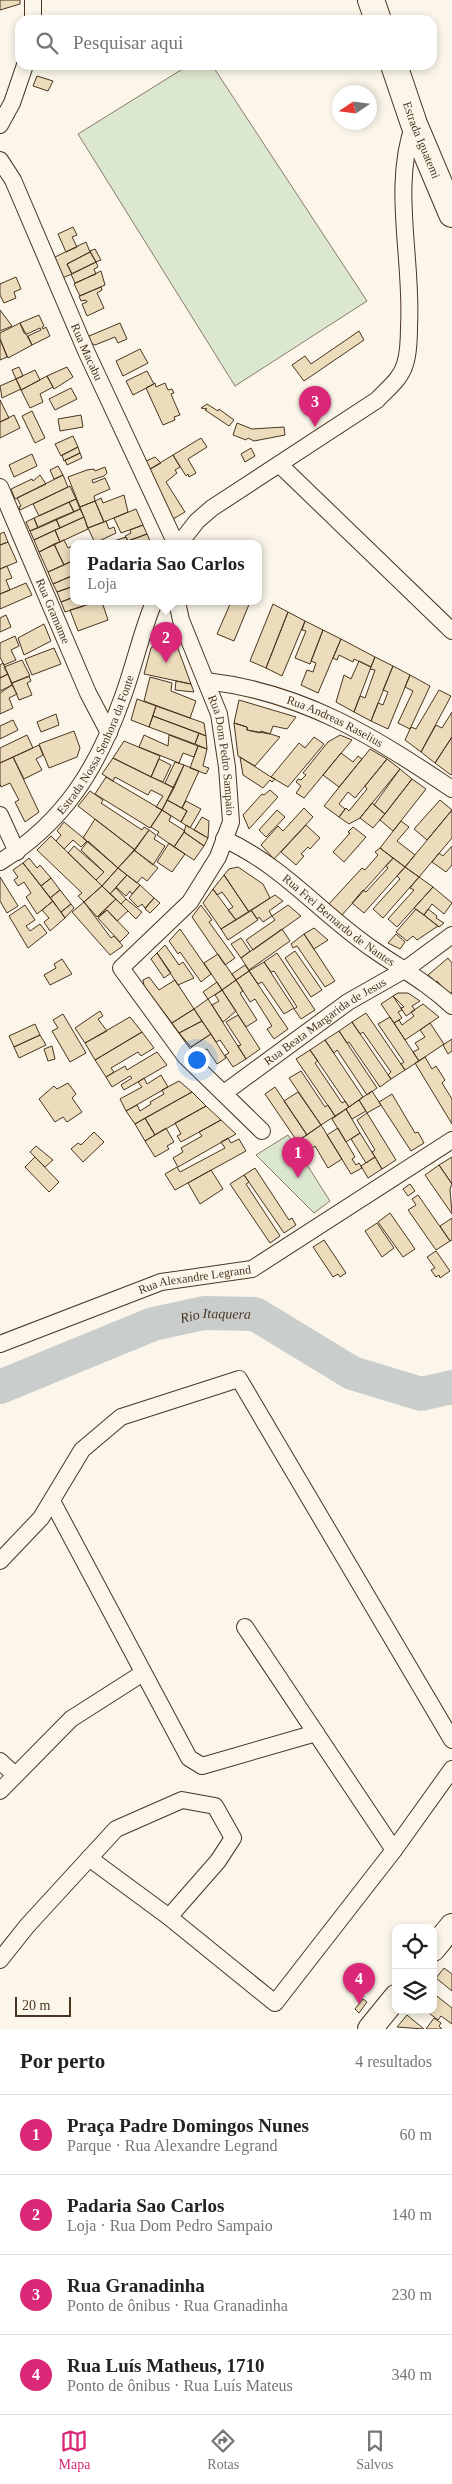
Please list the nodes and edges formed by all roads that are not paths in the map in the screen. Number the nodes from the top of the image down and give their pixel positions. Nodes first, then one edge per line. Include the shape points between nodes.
1 (33, 0) edge
2 (371, 0) edge
3 (33, 15) edge
4 (376, 15) edge
5 (23, 70) edge
6 (396, 70) edge
7 (414, 124) junction
8 (0, 125) edge
9 (0, 160) edge
10 (452, 214) edge
11 (280, 465) junction
12 (0, 488) edge
13 (175, 540) edge
14 (180, 540) edge
15 (153, 605) edge
16 (178, 605) edge
17 (452, 631) edge
18 (206, 681) junction
19 (108, 733) junction
20 (452, 789) edge
21 (0, 815) edge
22 (224, 839) junction
23 (17, 852) junction
24 (0, 862) edge
25 (452, 935) edge
26 (406, 969) junction
27 (452, 1006) edge
28 (224, 1092) junction
29 (262, 1131) dead end
30 (452, 1140) edge
31 (0, 1344) edge
32 (52, 1501) junction
33 (0, 1562) edge
34 (245, 1627) dead end
35 (143, 1672) junction
36 (316, 1733) junction
37 (452, 1740) edge
38 (0, 1761) edge
39 (452, 1770) edge
40 (15, 1775) junction
41 (0, 1791) edge
42 (394, 1850) junction
43 (89, 1858) junction
44 (169, 1917) junction
45 (452, 1926) edge
46 (437, 1944) edge
47 (0, 1960) edge
48 (392, 2002) edge
49 (370, 2029) edge

1 - 3 street
2 - 4 main road
5 - 8 street
6 - 7 main road, Estrada Iguatemi
7 - 10 main road, Estrada Iguatemi
7 - 11 street via 404,167 411,303 405,364 399,377 377,400
9 - 13 street, Rua Macabu via 13,180 86,351
11 - 14 street via 212,508
11 - 17 street
12 - 19 street, Rua Gramame
15 - 19 street, Estrada Nossa Senhora da Fonte
16 - 18 street, Rua Dom Pedro Sampaio
18 - 20 street, Rua Andreas Raselius via 237,685 286,698 324,713 384,743
18 - 22 street, Rua Dom Pedro Sampaio via 219,714 227,767 231,822
19 - 23 street, Estrada Nossa Senhora da Fonte via 100,755 75,795 52,822
21 - 23 street
22 - 26 street, Rua Frei Bernardo de Nantes via 273,867 374,950
22 - 28 street, Rua Dom Pedro Sampaio via 218,857 190,902 121,968 185,1056
23 - 24 street, Estrada Nossa Senhora da Fonte
25 - 26 street, Rua Beata Margarida de Jesus
26 - 27 street, Rua Frei Bernardo de Nantes
26 - 28 street, Rua Beata Margarida de Jesus via 348,1002
28 - 29 street
30 - 31 street, Rua Alexandre Legrand via 252,1269 161,1282
32 - 33 street via 41,1518
32 - 35 street
32 - 37 street via 82,1450 121,1417 239,1379
34 - 36 street
35 - 36 street via 189,1758 202,1766
35 - 40 street via 71,1719
36 - 42 street
38 - 40 street
39 - 42 street
40 - 41 street
42 - 44 street via 275,2002
43 - 44 street
43 - 44 street via 116,1829 182,1800 215,1806 233,1838 218,1861
43 - 47 street
45 - 46 main road
48 - 49 main road

